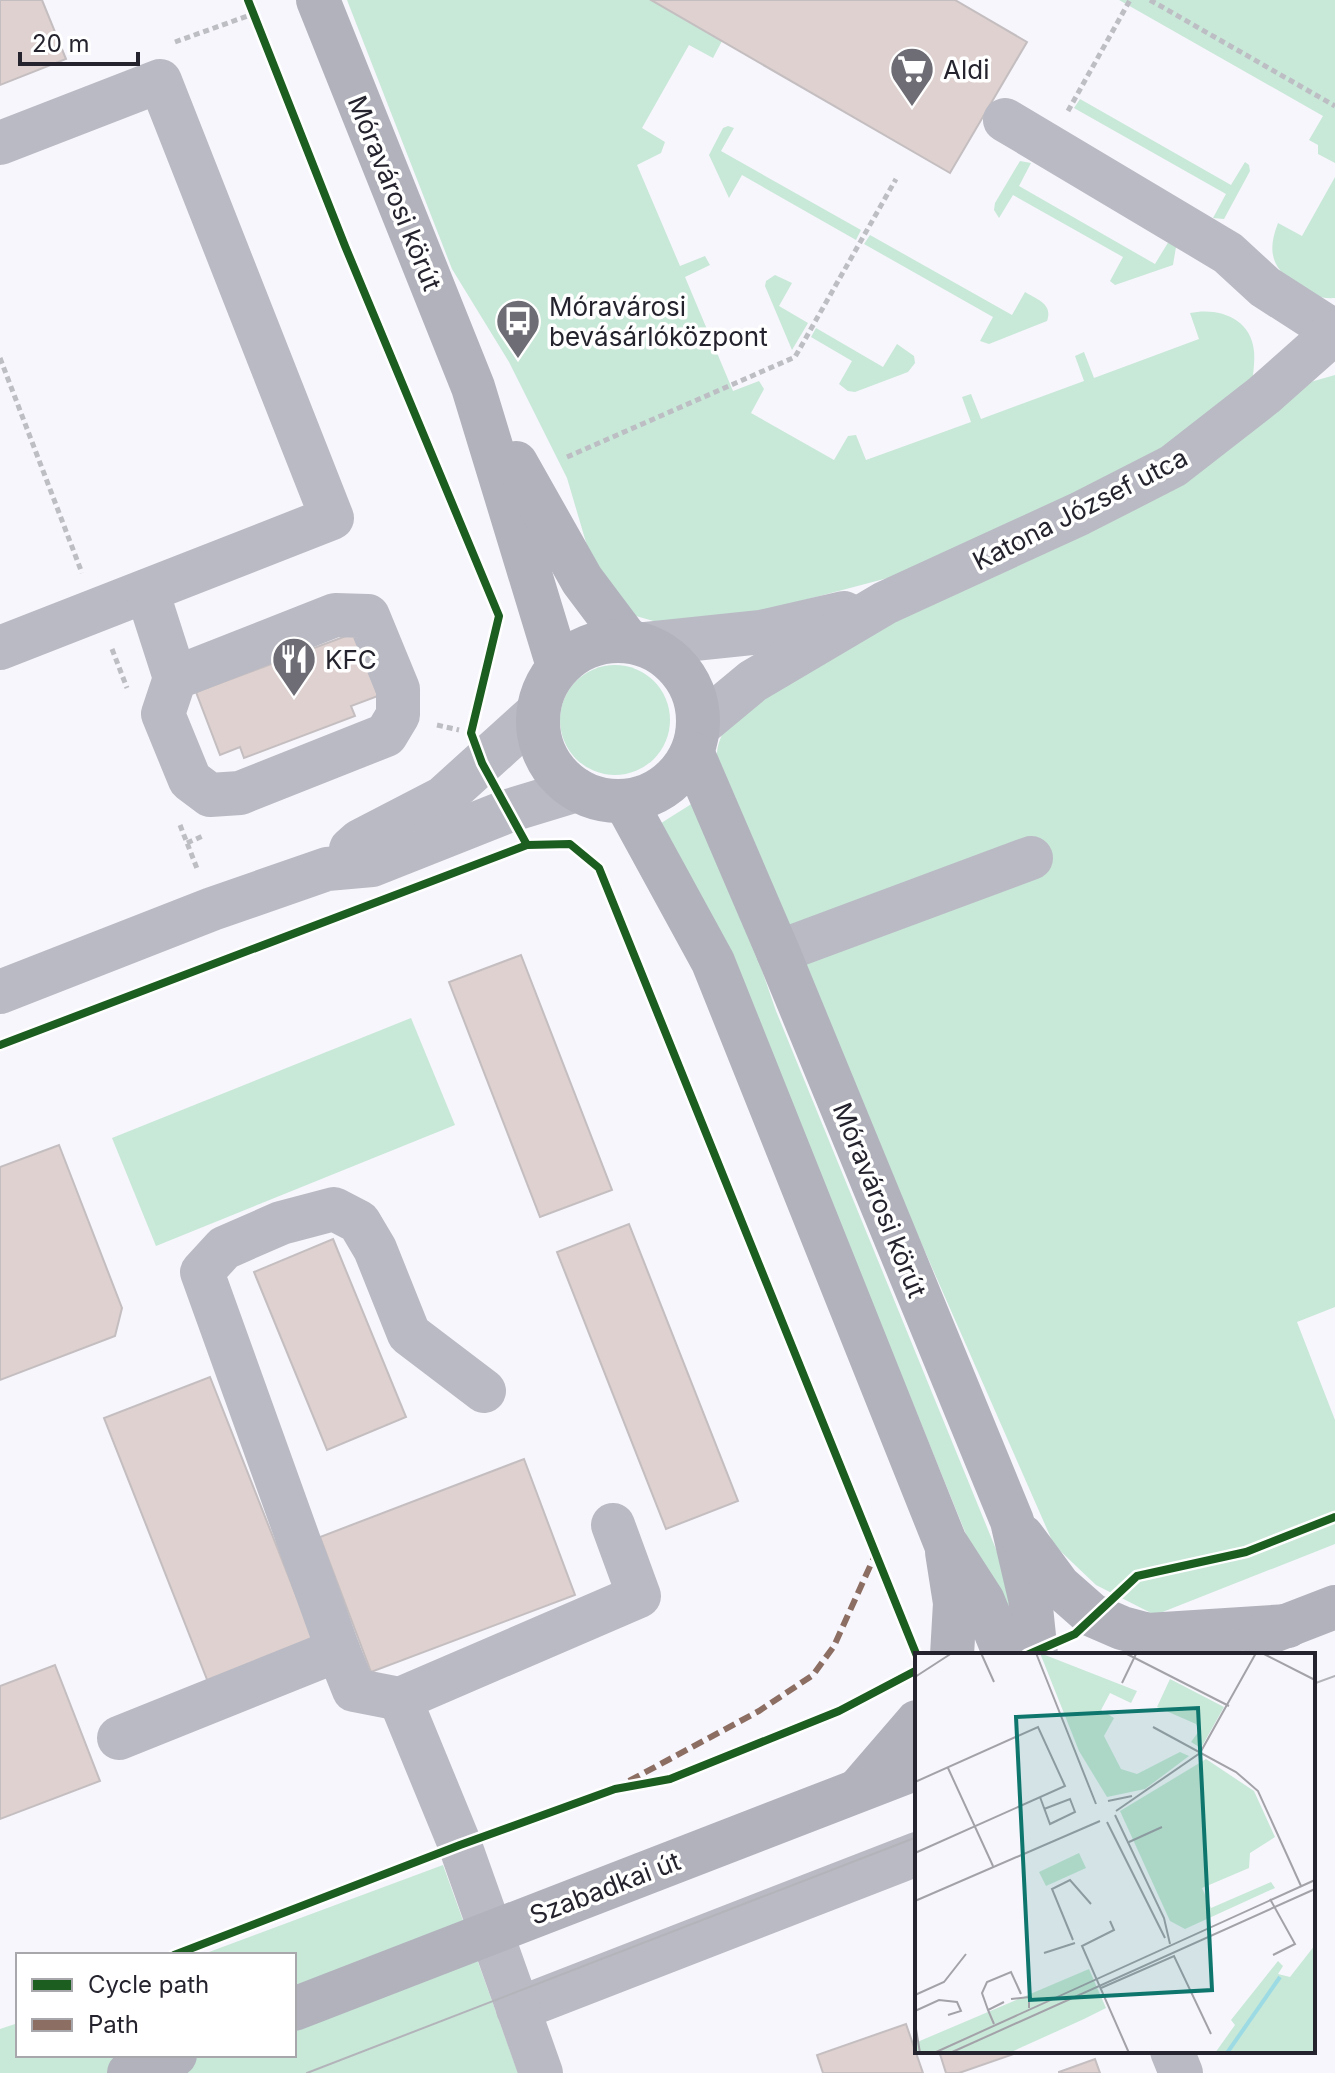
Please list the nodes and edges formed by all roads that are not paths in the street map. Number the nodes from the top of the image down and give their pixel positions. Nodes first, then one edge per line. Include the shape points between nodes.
1 (318, 0) edge
2 (1005, 120) dead end
3 (0, 143) edge
4 (1335, 332) edge
5 (473, 387) junction
6 (147, 591) junction
7 (885, 603) junction
8 (636, 642) junction
9 (0, 648) edge
10 (558, 666) junction
11 (175, 678) junction
12 (537, 713) junction
13 (696, 740) junction
14 (577, 790) junction
15 (625, 801) junction
16 (1031, 858) dead end
17 (327, 869) junction
18 (778, 952) junction
19 (0, 992) edge
20 (484, 1391) dead end
21 (1012, 1521) junction
22 (613, 1525) dead end
23 (945, 1542) junction
24 (1335, 1607) edge
25 (1288, 1626) junction
26 (338, 1650) junction
27 (952, 1653) edge
28 (1004, 1653) edge
29 (1036, 1653) edge
30 (1214, 1653) edge
31 (400, 1699) junction
32 (915, 1724) edge
33 (119, 1738) dead end
34 (915, 1769) edge
35 (858, 1791) junction
36 (915, 1855) edge
37 (491, 1932) junction
38 (296, 2008) edge
39 (518, 2009) junction
40 (1173, 2053) edge
41 (170, 2057) edge
42 (129, 2073) edge
43 (541, 2073) edge
44 (1181, 2073) edge

1 - 5 main road, Móravárosi körút
2 - 4 street via 1228,253 1265,287
3 - 6 street via 160,81 332,518
4 - 7 street, Katona József utca via 1173,466
5 - 8 main road, Móravárosi körút via 582,580
5 - 10 main road, Móravárosi körút
6 - 9 street
6 - 11 street
7 - 8 street, Katona József utca via 761,632
7 - 13 street, Katona József utca via 753,681
8 - 10 main road via 601,641
8 - 13 main road via 675,663 694,691
10 - 12 main road
11 - 11 street via 163,714 190,780 210,795 240,793 386,735 398,715 398,689 368,616 335,615
12 - 14 main road via 540,743 554,770
12 - 17 street via 443,798 360,841
13 - 15 main road via 676,778 653,794
13 - 18 main road, Móravárosi körút
14 - 15 main road via 600,800
14 - 17 street via 372,865
15 - 23 main road via 713,962
16 - 18 street
17 - 19 street
18 - 21 main road, Móravárosi körút
20 - 26 street via 409,1334 359,1222 334,1209 281,1223 224,1248 202,1272
21 - 25 main road via 1059,1586 1105,1622 1148,1635
21 - 29 main road, Móravárosi körút via 1030,1598
22 - 31 street via 639,1596
23 - 27 main road via 955,1603
23 - 28 main road via 983,1601
24 - 25 main road
25 - 30 main road
26 - 31 street via 354,1690
26 - 33 street
31 - 37 street
32 - 35 main road
34 - 35 main road, Szabadkai út
35 - 37 main road, Szabadkai út
36 - 39 street
37 - 38 main road, Szabadkai út
37 - 39 street
39 - 43 street
40 - 44 street
41 - 42 main road

